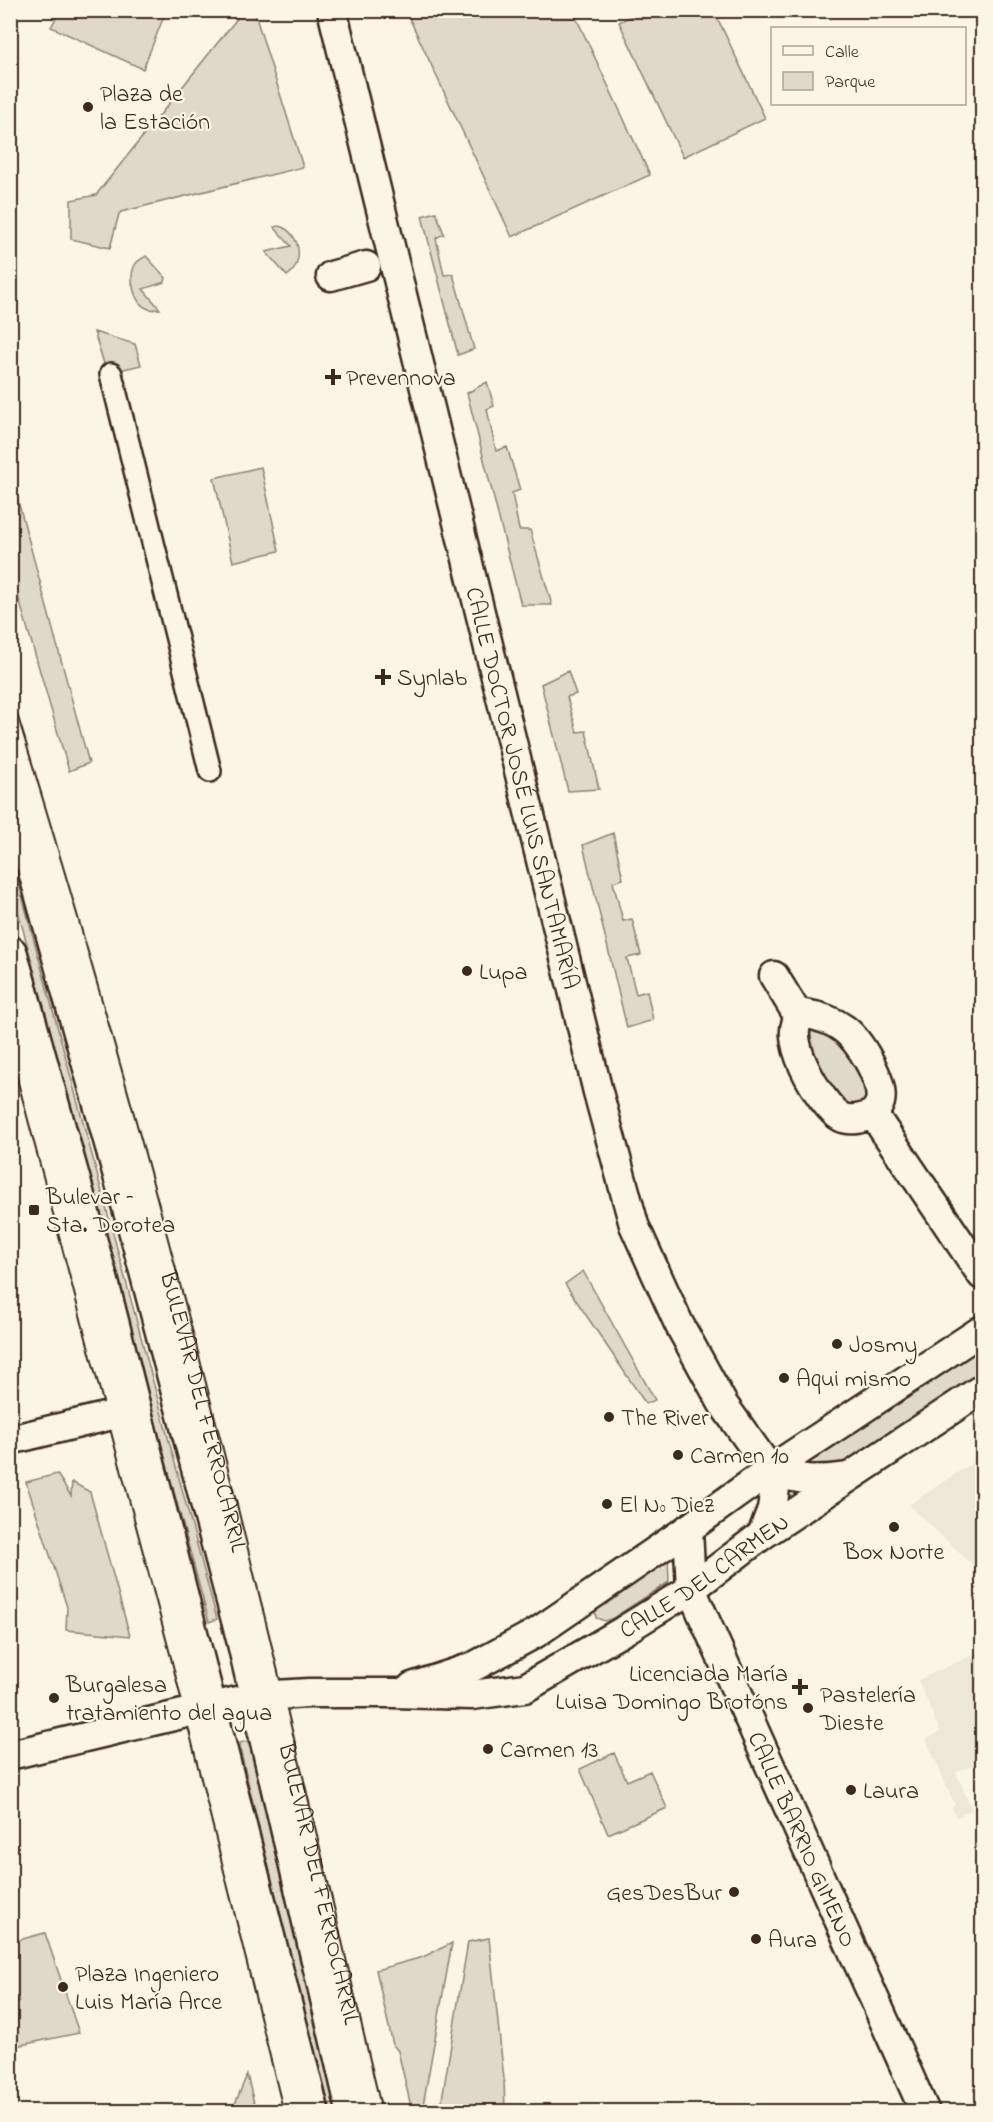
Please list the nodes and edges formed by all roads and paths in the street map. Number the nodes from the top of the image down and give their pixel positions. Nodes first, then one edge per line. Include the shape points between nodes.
1 (332, 10) edge
2 (366, 266) dead end
3 (331, 276) dead end
4 (111, 374) dead end
5 (10, 718) edge
6 (210, 771) dead end
7 (10, 780) edge
8 (10, 953) edge
9 (774, 976) dead end
10 (800, 1017) junction
11 (10, 1021) edge
12 (873, 1114) junction
13 (982, 1275) edge
14 (982, 1330) edge
15 (982, 1389) edge
16 (124, 1412) junction
17 (10, 1440) edge
18 (770, 1470) junction
19 (849, 1477) junction
20 (688, 1529) junction
21 (762, 1535) junction
22 (691, 1589) junction
23 (536, 1633) junction
24 (473, 1667) junction
25 (525, 1688) junction
26 (393, 1693) junction
27 (267, 1696) junction
28 (201, 1710) junction
29 (10, 1755) edge
30 (292, 2112) edge
31 (312, 2112) edge
32 (354, 2112) edge
33 (374, 2112) edge
34 (926, 2112) edge

1 - 18 street, CALLE DOCTOR JOSÉ LUIS SANTAMARÍA via 634,1225 679,1324 723,1404
2 - 3 street
4 - 6 street
5 - 27 lane, BULEVAR DEL FERROCARRIL via 167,1267
7 - 27 main road, BULEVAR DEL FERROCARRIL
8 - 16 main road via 102,1284
9 - 10 street
10 - 12 street via 823,1017 845,1030 867,1056 878,1082 880,1102
10 - 12 street via 794,1038 797,1053 814,1086 840,1116 855,1119
11 - 16 lane
12 - 13 street
14 - 18 street, CALLE DEL CARMEN
15 - 19 street, CALLE DEL CARMEN
16 - 17 street
16 - 28 main road
18 - 19 street, CALLE DEL CARMEN via 790,1479
18 - 20 street, CALLE DEL CARMEN
18 - 21 street, CALLE DOCTOR JOSÉ LUIS SANTAMARÍA via 775,1488
19 - 21 street, CALLE DEL CARMEN
20 - 22 street, CALLE BARRIO GIMENO
20 - 23 street, CALLE DEL CARMEN
21 - 22 street, CALLE DEL CARMEN
22 - 25 street, CALLE DEL CARMEN
22 - 34 street, CALLE BARRIO GIMENO
23 - 24 street, CALLE DEL CARMEN
23 - 25 street
24 - 25 street
24 - 26 street, CALLE DEL CARMEN
25 - 26 street, CALLE DEL CARMEN via 472,1695
26 - 27 street, CALLE DEL CARMEN
27 - 28 street, CALLE DEL CARMEN
27 - 32 main road, BULEVAR DEL FERROCARRIL
27 - 33 lane, BULEVAR DEL FERROCARRIL
28 - 29 street, CALLE DEL CARMEN
28 - 30 lane
28 - 31 main road

